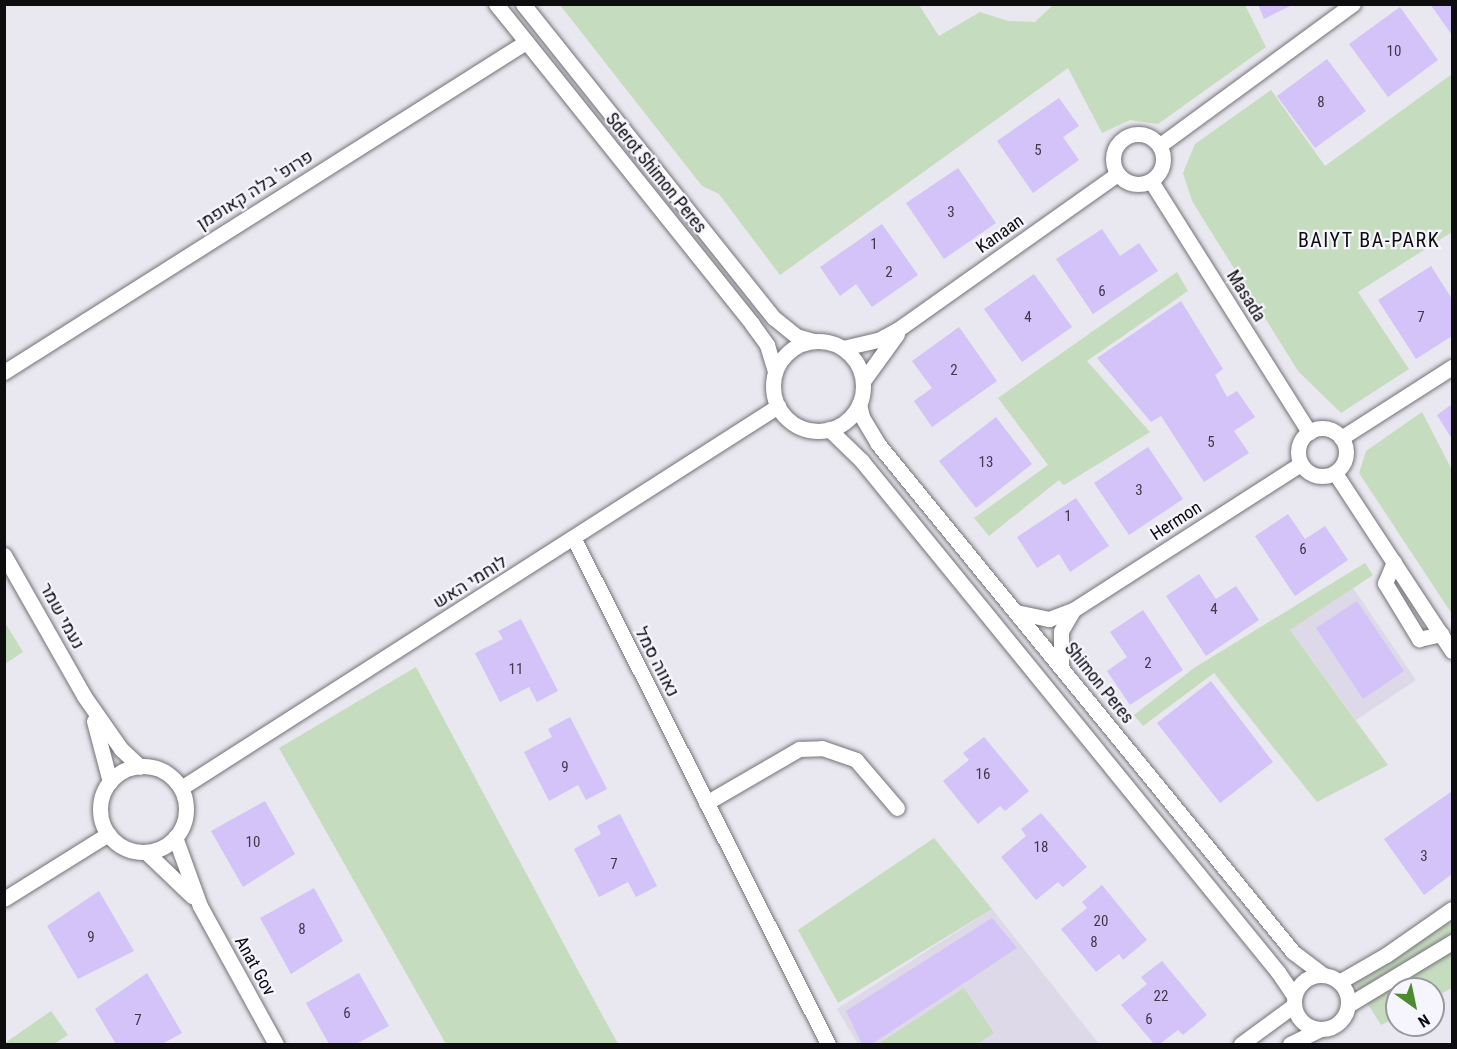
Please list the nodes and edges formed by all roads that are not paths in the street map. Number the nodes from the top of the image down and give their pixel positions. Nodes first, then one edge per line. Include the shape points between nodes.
1 (496, 4) edge
2 (524, 4) edge
3 (1353, 4) edge
4 (526, 42) junction
5 (1160, 145) junction
6 (1117, 174) junction
7 (1151, 181) junction
8 (905, 325) junction
9 (813, 341) junction
10 (843, 348) junction
11 (1452, 367) edge
12 (4, 372) edge
13 (775, 372) junction
14 (863, 381) junction
15 (859, 404) junction
16 (778, 406) junction
17 (829, 429) junction
18 (1309, 432) junction
19 (1341, 438) junction
20 (1300, 464) junction
21 (1335, 473) junction
22 (574, 539) junction
23 (4, 555) edge
24 (1073, 610) junction
25 (1016, 612) junction
26 (1452, 651) edge
27 (1060, 666) junction
28 (84, 696) junction
29 (140, 766) junction
30 (110, 782) junction
31 (181, 788) junction
32 (706, 803) junction
33 (897, 808) dead end
34 (108, 834) junction
35 (175, 837) junction
36 (146, 852) junction
37 (4, 899) edge
38 (200, 906) junction
39 (1452, 909) edge
40 (1452, 942) edge
41 (1323, 975) junction
42 (1339, 981) junction
43 (1294, 1001) junction
44 (1348, 1005) junction
45 (1321, 1029) junction
46 (276, 1044) edge
47 (828, 1044) edge
48 (1241, 1044) edge
49 (1290, 1044) edge

1 - 4 street, Sderot Shimon Peres
2 - 9 street, Sderot Shimon Peres via 774,318 796,336
3 - 5 street
4 - 12 street, פרופ' בלה קאופמן
4 - 13 street, Sderot Shimon Peres via 758,331
5 - 6 street via 1147,135 1123,138 1112,159
5 - 7 street via 1163,165
6 - 7 street via 1137,184
6 - 8 street, Kanaan
7 - 18 street, Masada
8 - 10 street, Kanaan via 878,340
8 - 14 street, Kanaan
9 - 10 street
9 - 13 street via 786,354
10 - 14 street via 857,363
11 - 19 street
13 - 16 street
14 - 15 street
15 - 17 street via 848,420
15 - 25 street, Shimon Peres via 878,444
16 - 17 street via 795,424 817,431
16 - 22 street, לוחמי האש
17 - 43 street via 861,460 1283,978
18 - 19 street via 1322,428
18 - 20 street via 1299,443
19 - 21 street via 1346,453
20 - 21 street via 1312,475
20 - 24 street, Hermon
21 - 26 street
22 - 31 street, לוחמי האש
22 - 32 street, נאווה סמל
23 - 28 street, נעמי שמר
24 - 25 street, Hermon via 1049,619
24 - 27 street via 1061,632
25 - 27 street, Shimon Peres
27 - 41 street, Shimon Peres via 1293,952
28 - 29 street, נעמי שמר via 121,749
28 - 30 street, נעמי שמר via 107,760
29 - 30 street via 125,770
29 - 31 street via 165,772
30 - 34 street via 100,811
31 - 35 street via 185,818
32 - 33 street via 799,749 822,748 856,760
32 - 47 street, נאווה סמל
34 - 36 street via 125,848
34 - 37 street
35 - 36 street
35 - 38 street, Anat Gov
36 - 38 street, Anat Gov via 174,875
38 - 46 street, Anat Gov
39 - 42 street via 1386,955
40 - 44 street
41 - 42 street
41 - 43 street via 1302,983
42 - 44 street
43 - 45 street via 1300,1020
43 - 48 street
44 - 45 street via 1336,1025
45 - 49 street

